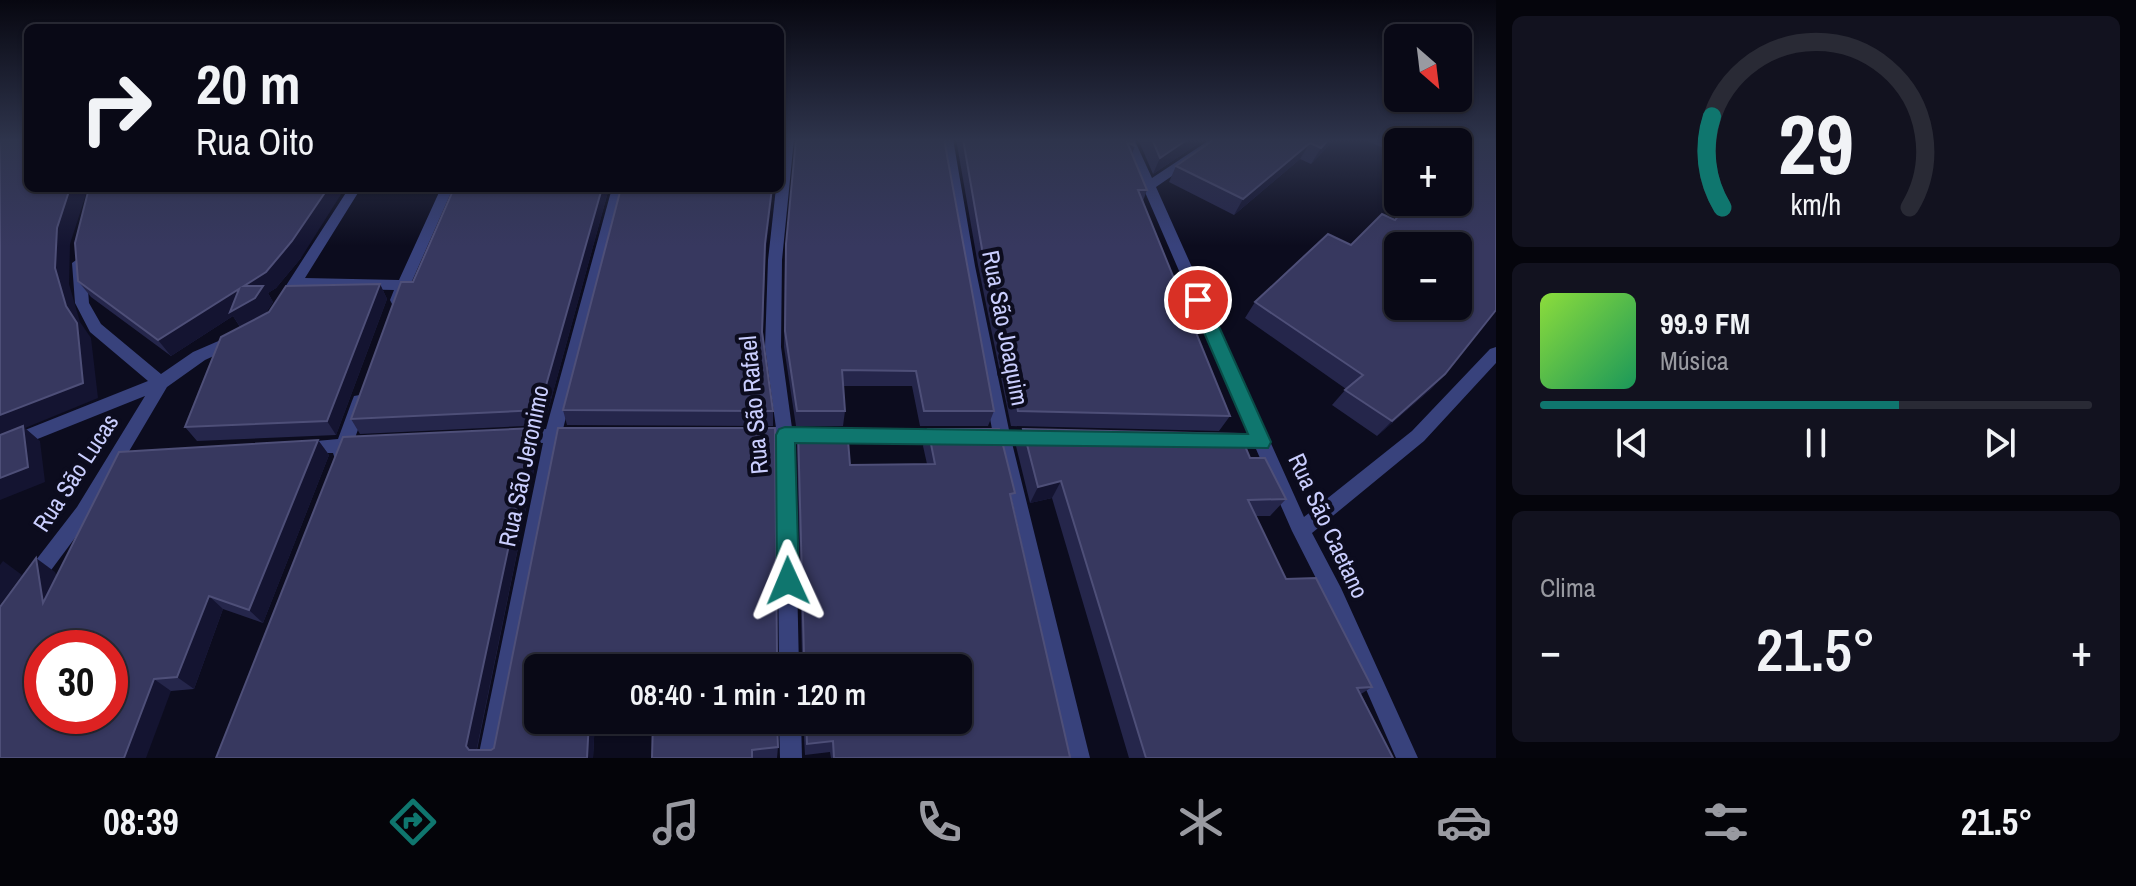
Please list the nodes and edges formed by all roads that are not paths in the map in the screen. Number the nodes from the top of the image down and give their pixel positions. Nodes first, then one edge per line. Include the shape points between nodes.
1 (953, 174) edge
2 (1143, 174) edge
3 (1166, 174) edge
4 (1148, 186) junction
5 (352, 192) edge
6 (445, 192) edge
7 (617, 192) edge
8 (782, 192) edge
9 (80, 246) edge
10 (295, 283) junction
11 (402, 285) junction
12 (392, 314) edge
13 (272, 320) edge
14 (256, 331) edge
15 (1496, 353) edge
16 (161, 383) junction
17 (365, 388) edge
18 (553, 435) junction
19 (599, 435) edge
20 (739, 435) edge
21 (785, 435) junction
22 (1002, 436) junction
23 (493, 438) edge
24 (1063, 438) edge
25 (1200, 441) edge
26 (1261, 442) junction
27 (374, 445) edge
28 (344, 446) junction
29 (0, 447) edge
30 (284, 449) edge
31 (333, 476) edge
32 (1301, 531) junction
33 (21, 595) edge
34 (789, 654) edge
35 (790, 734) edge
36 (489, 758) edge
37 (791, 758) edge
38 (1079, 758) edge
39 (1407, 758) edge

1 - 22 street, Rua São Joaquim
2 - 4 street, Rua São Caetano
3 - 4 street
4 - 26 street, Rua São Caetano
5 - 10 street
6 - 11 street
7 - 18 street, Rua São Jeronimo
8 - 21 street, Rua São Rafael via 773,347
9 - 16 street via 82,303 95,328
10 - 11 street
10 - 13 street
11 - 12 street
14 - 16 street via 199,356
15 - 32 street via 1418,436
16 - 29 street
16 - 33 street, Rua São Lucas via 127,455
17 - 28 street
18 - 19 street
18 - 23 street
18 - 36 street, Rua São Jeronimo
20 - 21 street
21 - 22 street
21 - 34 street, Rua São Rafael
22 - 24 street
22 - 38 street, Rua São Joaquim
25 - 26 street
26 - 32 street, Rua São Caetano
27 - 28 street
28 - 30 street
28 - 31 street
32 - 39 street, Rua São Caetano
35 - 37 street

